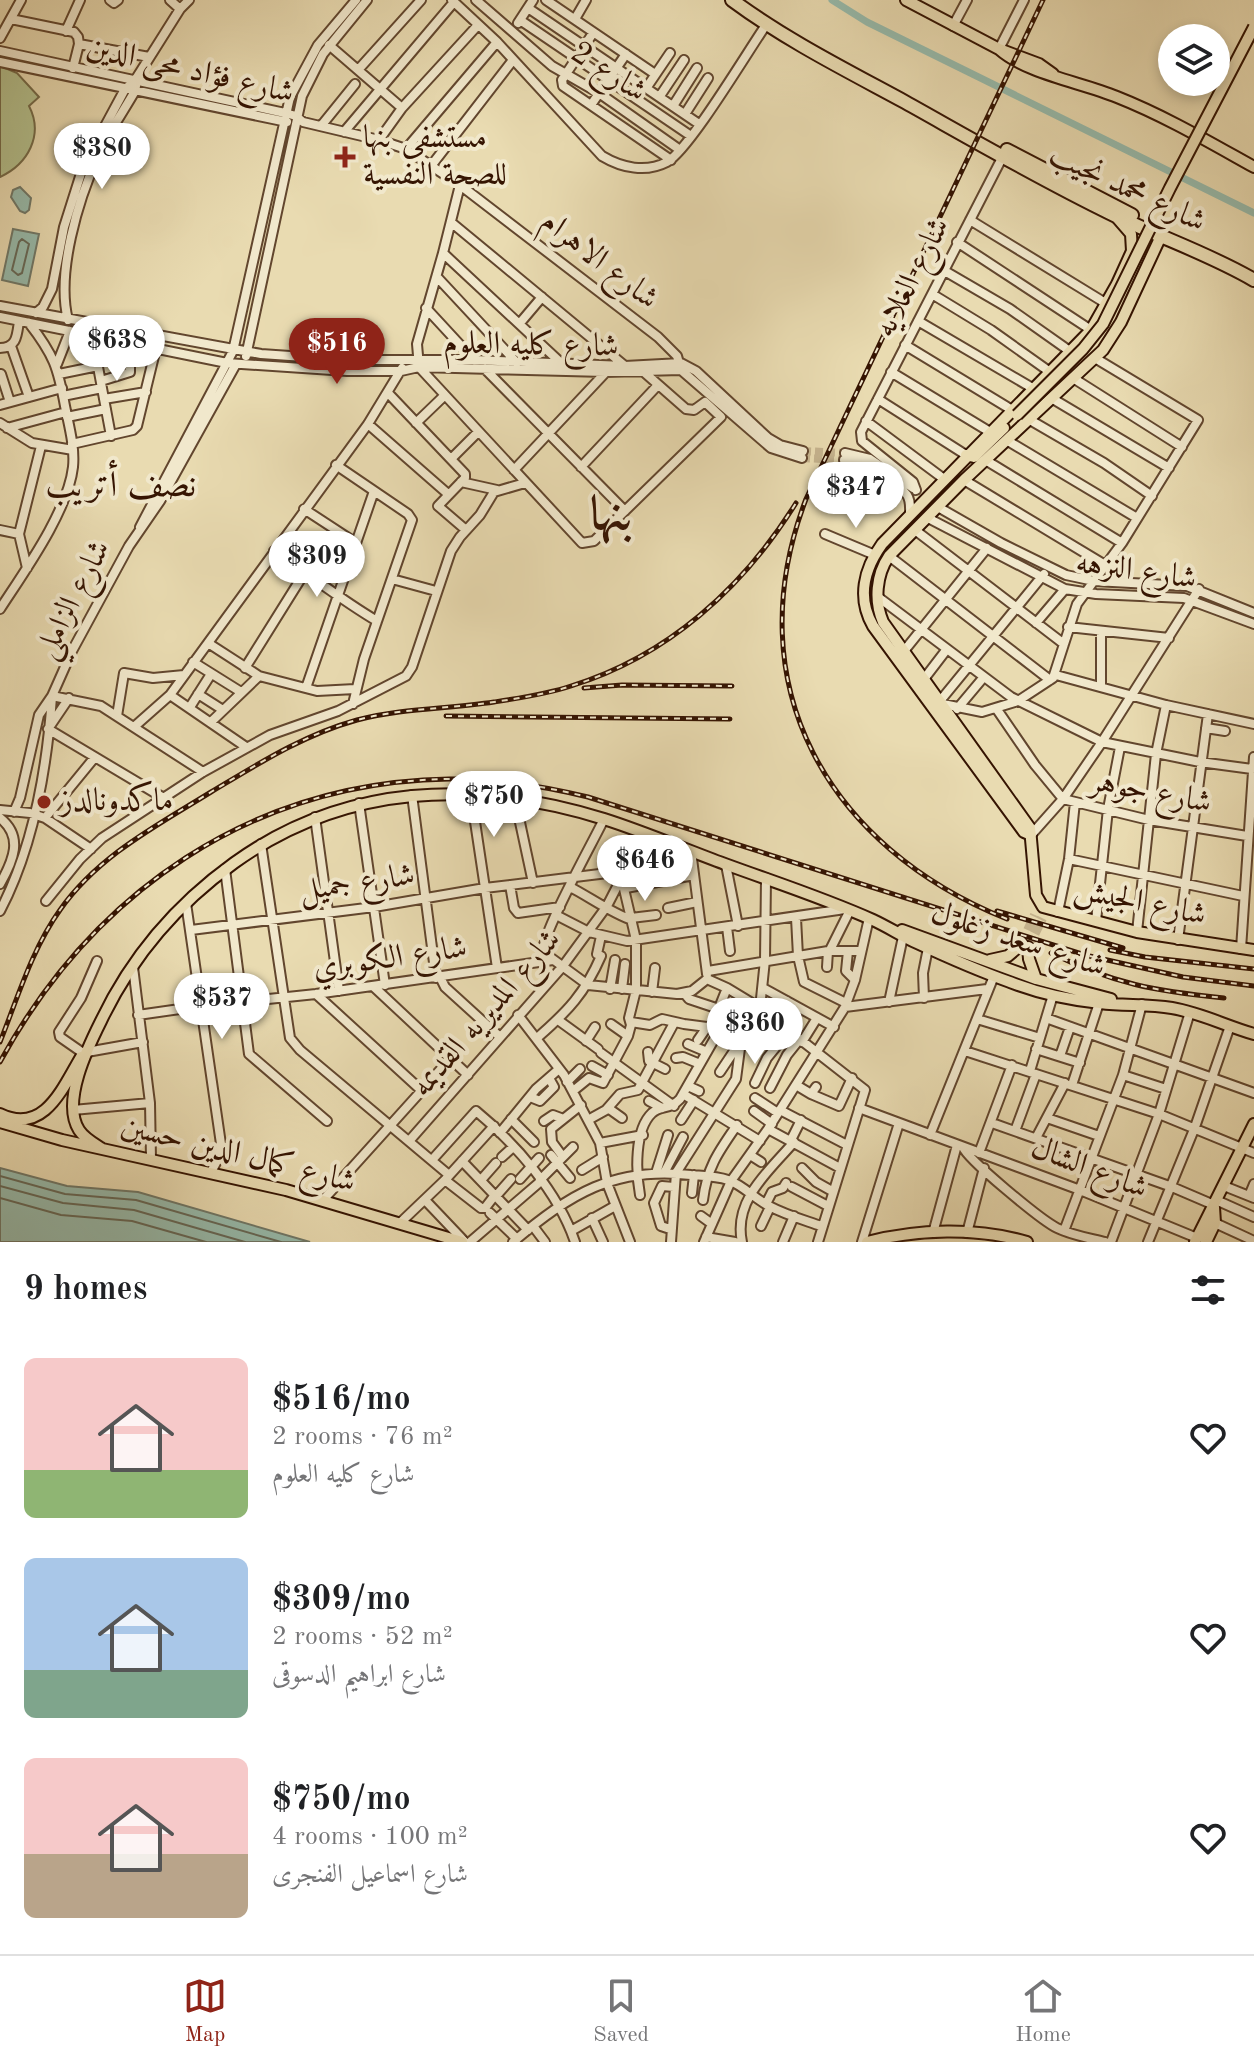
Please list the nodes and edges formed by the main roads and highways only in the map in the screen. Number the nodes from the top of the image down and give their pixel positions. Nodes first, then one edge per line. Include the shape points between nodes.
1 (732, 0) edge
2 (744, 0) edge
3 (912, 2) edge
4 (1254, 27) edge
5 (1254, 40) edge
6 (818, 51) junction
7 (981, 140) junction
8 (1254, 167) edge
9 (1052, 179) junction
10 (1113, 215) junction
11 (1161, 236) junction
12 (1254, 270) edge
13 (1254, 280) edge
14 (1020, 416) junction
15 (966, 455) junction
16 (872, 559) junction
17 (882, 570) junction
18 (864, 589) junction
19 (878, 594) junction
20 (941, 705) junction
21 (903, 933) junction
22 (1254, 950) edge
23 (982, 959) junction
24 (1036, 979) junction
25 (1101, 1000) junction
26 (1234, 1028) junction
27 (1254, 1034) edge
28 (1254, 1043) edge
29 (85, 1052) junction
30 (0, 1114) edge
31 (0, 1122) edge
32 (1254, 1124) edge
33 (101, 1148) junction
34 (1215, 1203) junction
35 (1200, 1241) edge
36 (466, 1242) edge
37 (864, 1242) edge
38 (1027, 1242) edge

1 - 6 highway via 766,25
2 - 6 highway
3 - 8 main road via 1018,63 1131,102
4 - 14 main road, bridge via 1098,332
5 - 14 main road, bridge via 1108,328
6 - 7 highway
7 - 9 highway, شارع محمد نجيب
7 - 9 highway, شارع محمد نجيب
9 - 10 highway, شارع محمد نجيب
9 - 12 highway, شارع محمد نجيب
10 - 11 highway, شارع محمد نجيب
10 - 14 main road via 1128,230 1128,260 1091,330 1034,389
11 - 13 highway, شارع محمد نجيب
11 - 14 main road via 1121,322 1095,358 1053,399
14 - 15 main road via 990,432
14 - 15 main road via 976,456
14 - 17 main road via 1008,441 889,556
15 - 16 main road
16 - 17 main road via 873,569
16 - 18 main road
17 - 19 main road
18 - 19 main road via 870,586
18 - 20 main road via 870,621
19 - 20 main road via 881,618
20 - 22 main road, شارع الجيش via 1024,832 1031,835 1041,912
21 - 23 main road, شارع سعد زغلول
21 - 25 main road, شارع سعد زغلول via 994,976 1053,995
21 - 29 main road, شارع سعد زغلول via 604,819 515,799 412,795 315,817 261,843 225,869 150,941
23 - 24 main road, شارع سعد زغلول
23 - 24 main road via 1000,960 1025,946
24 - 25 main road, شارع سعد زغلول
25 - 26 main road, شارع سعد زغلول via 1190,1012
26 - 27 main road, شارع سعد زغلول
26 - 28 main road
29 - 30 main road, شارع سعد زغلول via 38,1115 24,1121
29 - 33 main road, شارع سعد زغلول via 73,1110 79,1130
31 - 33 main road, شارع كمال الدين حسين
32 - 34 main road
33 - 36 main road, شارع كمال الدين حسين via 323,1200
34 - 35 main road
34 - 35 main road via 1215,1223
37 - 38 main road via 933,1233 994,1234

